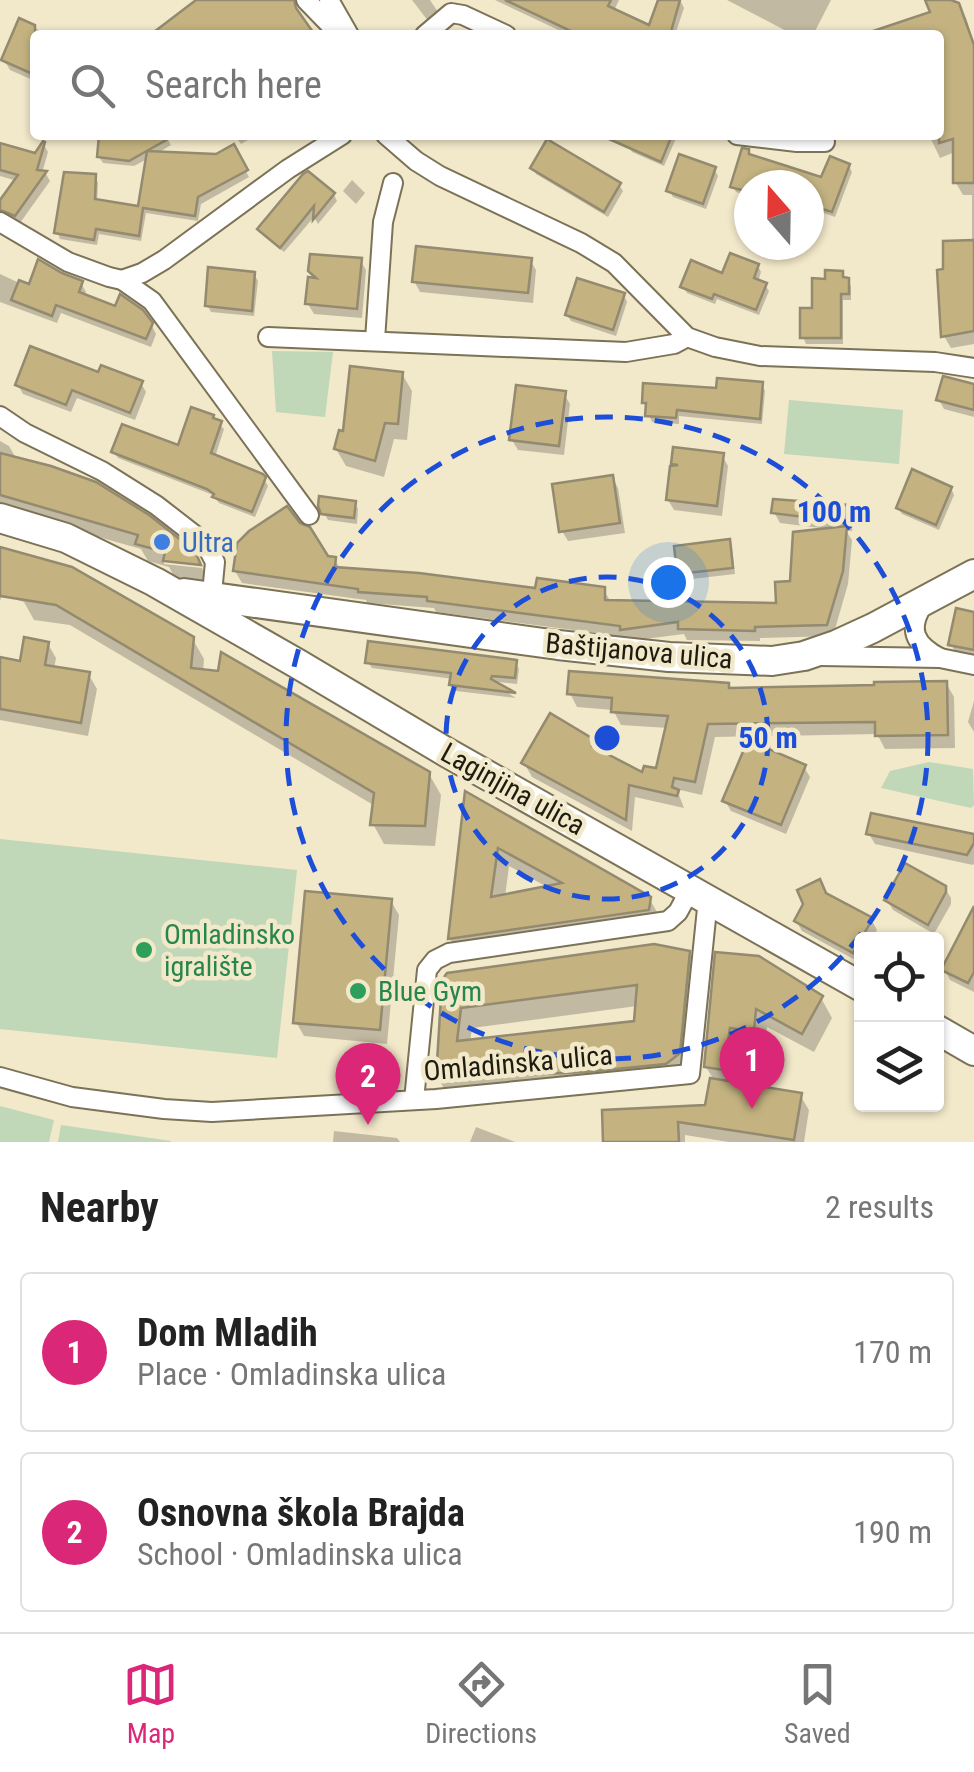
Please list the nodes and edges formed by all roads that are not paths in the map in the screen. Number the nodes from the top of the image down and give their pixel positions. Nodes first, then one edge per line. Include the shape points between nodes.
1 (306, 0) edge
2 (328, 0) edge
3 (335, 30) edge
4 (346, 30) edge
5 (432, 30) edge
6 (495, 30) edge
7 (334, 140) edge
8 (392, 140) edge
9 (781, 140) edge
10 (825, 142) dead end
11 (393, 183) dead end
12 (0, 222) edge
13 (122, 280) junction
14 (268, 337) dead end
15 (688, 337) junction
16 (375, 340) junction
17 (974, 368) edge
18 (0, 416) edge
19 (309, 515) dead end
20 (0, 518) edge
21 (974, 574) edge
22 (926, 600) junction
23 (288, 606) junction
24 (214, 607) junction
25 (263, 644) junction
26 (804, 656) junction
27 (940, 658) junction
28 (974, 665) edge
29 (699, 894) junction
30 (854, 981) edge
31 (944, 1034) edge
32 (974, 1051) edge
33 (0, 1077) edge
34 (414, 1100) junction

1 - 3 street
2 - 4 street
5 - 6 street via 451,13
7 - 13 street via 164,260
8 - 15 street via 440,176 614,262
9 - 10 street
11 - 16 street via 383,222
12 - 13 street via 68,262
13 - 19 street via 152,301
14 - 16 street
15 - 16 street via 626,352
15 - 17 street via 760,356
18 - 24 street via 102,470 197,536 215,562
20 - 24 main road, Laginjina ulica via 66,538
21 - 22 main road, Baštijanova ulica
22 - 26 main road, Baštijanova ulica
22 - 27 street via 917,614 916,638
23 - 24 main road, Baštijanova ulica
23 - 25 main road via 266,610 257,620
23 - 26 main road, Baštijanova ulica via 668,657
24 - 25 main road, Laginjina ulica
25 - 29 main road, Laginjina ulica
26 - 27 street
27 - 28 street
29 - 30 main road, Laginjina ulica
29 - 34 street via 668,921 435,960 427,970
29 - 34 street, Omladinska ulica via 690,1074
31 - 32 main road
33 - 34 street, Omladinska ulica via 72,1097 192,1111

